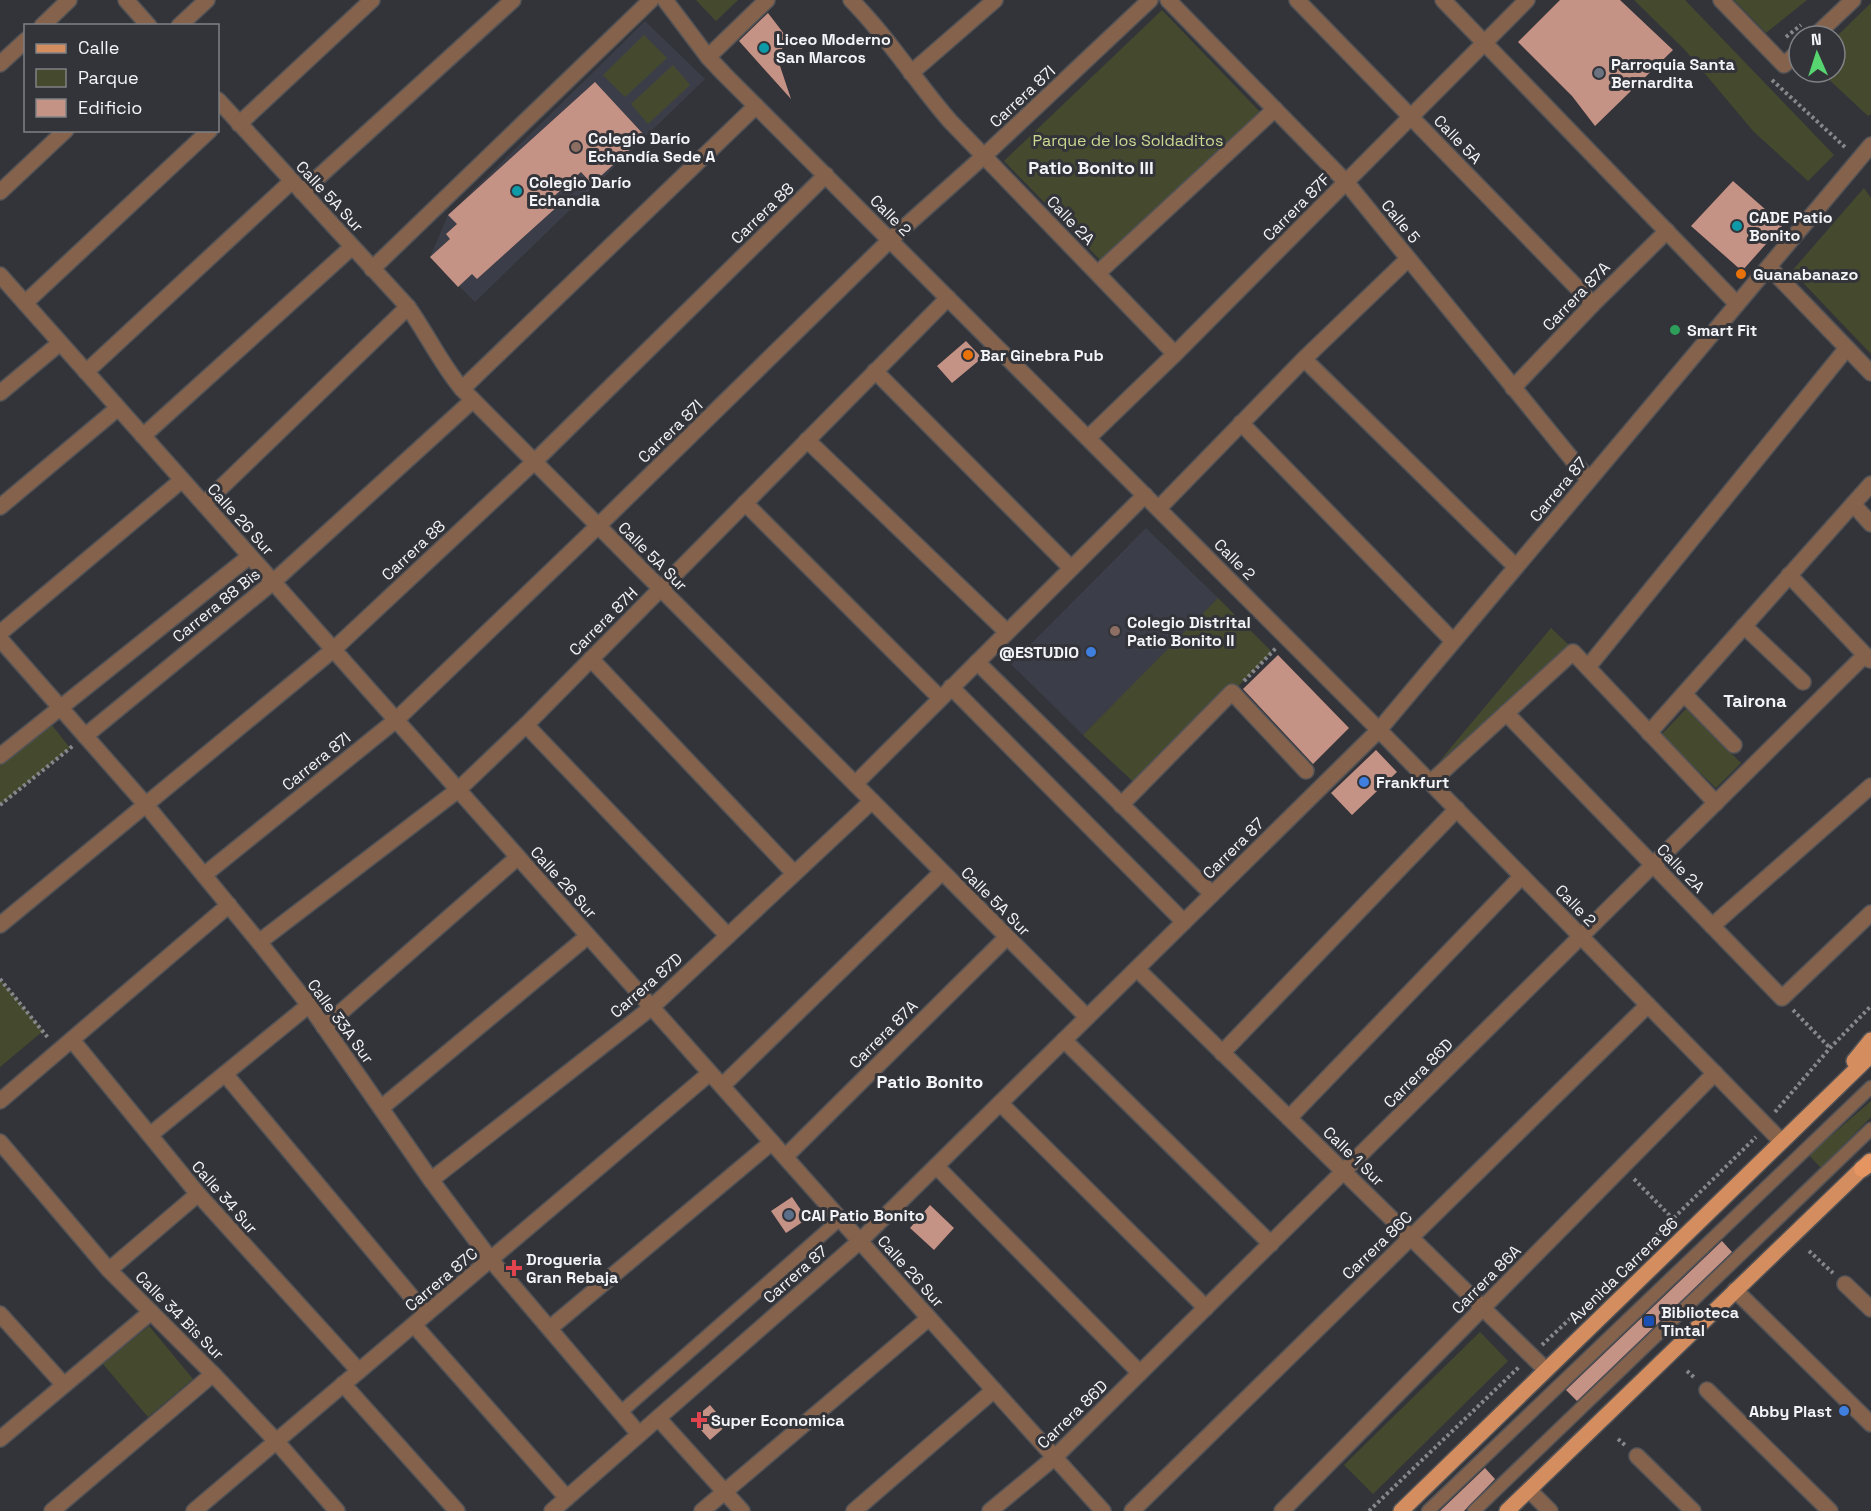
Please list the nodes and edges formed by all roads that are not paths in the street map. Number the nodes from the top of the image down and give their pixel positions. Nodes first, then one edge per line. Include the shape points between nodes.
1 (69, 0) edge
2 (126, 0) edge
3 (207, 0) edge
4 (372, 0) edge
5 (513, 0) edge
6 (651, 0) edge
7 (665, 0) edge
8 (767, 0) edge
9 (995, 0) edge
10 (1150, 0) edge
11 (1168, 0) edge
12 (1297, 0) edge
13 (1443, 0) edge
14 (1527, 0) edge
15 (1720, 0) edge
16 (1854, 0) edge
17 (857, 2) edge
18 (44, 24) edge
19 (147, 24) edge
20 (181, 24) edge
21 (1828, 24) edge
22 (24, 42) edge
23 (1484, 43) junction
24 (708, 57) junction
25 (1787, 62) edge
26 (0, 64) edge
27 (911, 73) junction
28 (219, 101) edge
29 (756, 106) junction
30 (1275, 109) junction
31 (1411, 117) junction
32 (234, 118) junction
33 (219, 124) edge
34 (64, 132) edge
35 (208, 132) edge
36 (1871, 145) edge
37 (984, 156) junction
38 (826, 175) junction
39 (1346, 182) junction
40 (297, 186) junction
41 (0, 192) edge
42 (1667, 231) junction
43 (890, 240) junction
44 (352, 247) junction
45 (1408, 259) junction
46 (1769, 267) junction
47 (372, 269) junction
48 (1098, 273) junction
49 (0, 275) edge
50 (948, 298) junction
51 (25, 303) junction
52 (1593, 304) junction
53 (1737, 304) junction
54 (408, 307) junction
55 (60, 343) junction
56 (1847, 348) junction
57 (1175, 354) junction
58 (1304, 359) junction
59 (875, 371) junction
60 (86, 372) junction
61 (1871, 373) edge
62 (1513, 388) junction
63 (462, 389) junction
64 (0, 393) edge
65 (473, 400) junction
66 (118, 408) junction
67 (1241, 423) junction
68 (143, 436) junction
69 (1088, 438) junction
70 (807, 440) junction
71 (534, 462) junction
72 (182, 480) junction
73 (1590, 480) junction
74 (1871, 484) edge
75 (1145, 495) junction
76 (745, 503) junction
77 (204, 504) junction
78 (1853, 504) junction
79 (0, 507) edge
80 (1159, 508) junction
81 (1871, 524) edge
82 (598, 526) junction
83 (250, 556) junction
84 (1516, 567) junction
85 (1071, 568) junction
86 (1789, 576) junction
87 (273, 582) junction
88 (660, 589) junction
89 (1744, 626) junction
90 (1007, 632) junction
91 (0, 633) edge
92 (0, 639) edge
93 (1454, 641) junction
94 (333, 650) junction
95 (1868, 658) edge
96 (591, 659) junction
97 (977, 662) junction
98 (1588, 667) junction
99 (1803, 682) dead end
100 (946, 693) junction
101 (1684, 693) junction
102 (60, 709) junction
103 (1506, 713) junction
104 (396, 720) junction
105 (526, 725) junction
106 (1379, 730) junction
107 (1649, 733) junction
108 (85, 736) junction
109 (1734, 746) dead end
110 (0, 756) edge
111 (1306, 771) dead end
112 (1431, 782) junction
113 (855, 784) junction
114 (1871, 786) edge
115 (458, 790) junction
116 (872, 801) junction
117 (1716, 803) junction
118 (146, 805) junction
119 (1121, 805) junction
120 (1457, 809) junction
121 (518, 857) junction
122 (1653, 865) junction
123 (942, 872) junction
124 (794, 873) junction
125 (204, 875) junction
126 (1522, 876) junction
127 (1212, 894) junction
128 (229, 905) junction
129 (1871, 913) edge
130 (1184, 922) junction
131 (0, 925) edge
132 (1712, 926) junction
133 (588, 936) junction
134 (728, 936) junction
135 (1581, 936) junction
136 (1007, 937) junction
137 (259, 942) junction
138 (1137, 969) junction
139 (309, 1005) junction
140 (1648, 1005) junction
141 (652, 1007) junction
142 (1087, 1017) junction
143 (324, 1027) junction
144 (72, 1040) junction
145 (1064, 1040) junction
146 (1871, 1040) edge
147 (1222, 1053) junction
148 (1871, 1055) edge
149 (710, 1073) junction
150 (1715, 1073) junction
151 (225, 1074) junction
152 (722, 1086) junction
153 (1871, 1088) edge
154 (0, 1101) edge
155 (1000, 1103) junction
156 (1818, 1106) junction
157 (381, 1108) junction
158 (1289, 1118) junction
159 (1871, 1129) edge
160 (150, 1135) junction
161 (0, 1142) edge
162 (772, 1142) junction
163 (1781, 1142) junction
164 (785, 1158) junction
165 (1868, 1164) edge
166 (936, 1166) junction
167 (1344, 1172) junction
168 (431, 1180) junction
169 (198, 1194) junction
170 (840, 1219) junction
171 (1411, 1238) junction
172 (860, 1241) junction
173 (1271, 1244) junction
174 (491, 1260) junction
175 (109, 1270) junction
176 (1845, 1284) road end
177 (1735, 1290) junction
178 (1206, 1308) junction
179 (1483, 1308) junction
180 (1871, 1309) edge
181 (151, 1312) junction
182 (0, 1314) edge
183 (426, 1314) junction
184 (929, 1318) junction
185 (414, 1325) junction
186 (550, 1328) junction
187 (1546, 1370) junction
188 (359, 1371) junction
189 (1140, 1373) junction
190 (213, 1374) junction
191 (343, 1384) junction
192 (64, 1385) junction
193 (994, 1390) junction
194 (1707, 1390) dead end
195 (621, 1412) junction
196 (658, 1418) junction
197 (1871, 1424) edge
198 (639, 1434) junction
199 (0, 1439) edge
200 (276, 1441) junction
201 (1637, 1456) dead end
202 (1055, 1457) junction
203 (1528, 1490) junction
204 (724, 1492) junction
205 (567, 1498) junction
206 (52, 1511) edge
207 (194, 1511) edge
208 (337, 1511) edge
209 (457, 1511) edge
210 (552, 1511) edge
211 (702, 1511) edge
212 (742, 1511) edge
213 (854, 1511) edge
214 (990, 1511) edge
215 (1103, 1511) edge
216 (1132, 1511) edge
217 (1282, 1511) edge
218 (1401, 1511) edge
219 (1428, 1511) edge
220 (1474, 1511) edge
221 (1507, 1511) edge
222 (1550, 1511) edge
223 (1694, 1511) edge
224 (1830, 1511) edge

1 - 18 street
2 - 19 street
3 - 20 street
4 - 32 street
5 - 40 street
6 - 47 street
7 - 24 street, Calle 2
8 - 24 street
9 - 27 street
10 - 37 street, Carrera 87I
11 - 30 street, Calle 5
12 - 31 street, Calle 5A
13 - 23 street
14 - 23 street, Carrera 87F
15 - 25 street via 1784,65
16 - 21 street
17 - 27 street, Calle 2A
22 - 26 street
23 - 31 street, Carrera 87F
23 - 42 street
24 - 29 street, Calle 2
27 - 37 street, Calle 2A
28 - 32 street, Calle 5A Sur
29 - 38 street, Calle 2
29 - 63 street
30 - 39 street, Calle 5
30 - 48 street
31 - 39 street, Carrera 87F
31 - 52 street, Calle 5A
32 - 33 street
32 - 40 street, Calle 5A Sur
34 - 41 street
35 - 51 street
36 - 46 street, Carrera 87
37 - 43 street, Carrera 87I
37 - 48 street, Calle 2A
38 - 43 street, Calle 2
38 - 71 street, Carrera 88
39 - 45 street, Calle 5
39 - 57 street, Carrera 87F
40 - 44 street, Calle 5A Sur
40 - 60 street
42 - 52 street, Carrera 87A
42 - 53 street
43 - 50 street, Calle 2
43 - 82 street, Carrera 87I
44 - 47 street, Calle 5A Sur
44 - 68 street
45 - 58 street
45 - 62 street, Calle 5
46 - 53 street, Carrera 87
46 - 56 street
47 - 54 street, Calle 5A Sur
48 - 57 street, Calle 2A
49 - 51 street, Calle 26 Sur
50 - 59 street, Carrera 87H
50 - 69 street, Calle 2
51 - 55 street, Calle 26 Sur
52 - 62 street, Carrera 87A
53 - 73 street, Carrera 87
54 - 63 street, Calle 5A Sur
54 - 77 street
55 - 60 street, Calle 26 Sur
55 - 64 street
56 - 61 street
56 - 98 street
57 - 69 street, Carrera 87F
58 - 67 street
58 - 84 street
59 - 70 street, Carrera 87H
59 - 85 street
60 - 66 street, Calle 26 Sur
62 - 73 street, Calle 5
63 - 65 street, Calle 5A Sur
65 - 71 street, Calle 5A Sur
65 - 87 street, Carrera 88 Bis
66 - 68 street, Calle 26 Sur
66 - 79 street
67 - 80 street
67 - 93 street
68 - 72 street, Calle 26 Sur
69 - 75 street, Calle 2
70 - 76 street, Carrera 87H
70 - 90 street
71 - 82 street, Calle 5A Sur
71 - 94 street, Carrera 88
72 - 77 street, Calle 26 Sur
72 - 91 street
73 - 84 street, Carrera 87
74 - 78 street
75 - 80 street, Calle 2
75 - 85 street
76 - 88 street, Carrera 87H
76 - 100 street
77 - 83 street, Calle 26 Sur
78 - 81 street
78 - 86 street
80 - 106 street, Calle 2
82 - 88 street, Calle 5A Sur
82 - 104 street, Carrera 87I
83 - 87 street, Calle 26 Sur
83 - 102 street
84 - 93 street, Carrera 87
85 - 90 street
86 - 89 street
86 - 95 street
87 - 94 street, Calle 26 Sur
87 - 108 street, Carrera 88 Bis
88 - 96 street, Carrera 87H
88 - 113 street, Calle 5A Sur
89 - 99 street
89 - 101 street
90 - 97 street
92 - 102 street, Calle 33A Sur
93 - 106 street, Carrera 87
94 - 104 street, Calle 26 Sur
94 - 118 street, Carrera 88
95 - 117 street, Carrera 86D
96 - 105 street, Carrera 87H
96 - 124 street
97 - 100 street
97 - 119 street
98 - 103 street via 1573,652
98 - 107 street
100 - 113 street
100 - 130 street
101 - 107 street
101 - 109 street
102 - 108 street, Calle 33A Sur
102 - 110 street
103 - 112 street
103 - 122 street, Calle 2A
104 - 115 street, Calle 26 Sur
104 - 125 street, Carrera 87I
105 - 115 street, Carrera 87H
105 - 134 street
106 - 112 street, Calle 2
106 - 127 street, Carrera 87
107 - 117 street
108 - 118 street, Calle 33A Sur
111 - 119 street via 1232,692
112 - 120 street, Calle 2
113 - 116 street, Calle 5A Sur
114 - 132 street
115 - 121 street, Calle 26 Sur
115 - 137 street, Carrera 87H
116 - 123 street, Calle 5A Sur
116 - 124 street, Carrera 87D
117 - 122 street, Carrera 86D
118 - 125 street, Calle 33A Sur
118 - 131 street, Carrera 88
119 - 127 street
120 - 126 street, Calle 2
120 - 147 street
121 - 133 street, Calle 26 Sur
121 - 143 street
122 - 132 street, Calle 2A
122 - 135 street, Carrera 86D
123 - 136 street, Calle 5A Sur
123 - 152 street
124 - 134 street, Carrera 87D
125 - 128 street, Calle 33A Sur
126 - 135 street, Calle 2
126 - 158 street
127 - 130 street, Carrera 87
128 - 137 street, Calle 33A Sur
128 - 144 street
129 - 132 street, Calle 2A via 1782,998
130 - 138 street, Carrera 87
133 - 141 street, Calle 26 Sur
133 - 157 street
134 - 141 street, Carrera 87D
135 - 140 street, Calle 2
135 - 167 street, Carrera 86D
136 - 142 street, Calle 5A Sur
136 - 164 street, Carrera 87A
137 - 139 street, Calle 33A Sur
138 - 142 street, Carrera 87
138 - 147 street, Calle 1 Sur
139 - 143 street, Calle 33A Sur
139 - 151 street
140 - 150 street, Calle 2
140 - 171 street, Carrera 86C
141 - 149 street, Calle 26 Sur
141 - 168 street, Carrera 87D
142 - 145 street, Carrera 87
143 - 157 street, Calle 33A Sur
144 - 154 street
144 - 160 street, Calle 34 Sur
145 - 155 street, Carrera 87
145 - 173 street
146 - 156 main road
147 - 158 street, Calle 1 Sur
148 - 156 main road, Avenida Carrera 86
149 - 152 street, Calle 26 Sur
149 - 174 street, Carrera 87C
150 - 163 street, Calle 2
150 - 179 street, Carrera 86A
151 - 160 street
151 - 183 street
152 - 162 street, Calle 26 Sur
153 - 219 lane
155 - 166 street, Carrera 87
155 - 178 street
156 - 163 main road, Avenida Carrera 86
157 - 168 street, Calle 33A Sur
158 - 167 street, Calle 1 Sur
159 - 220 lane
160 - 169 street, Calle 34 Sur
161 - 175 street, Calle 34 Bis Sur
162 - 164 street, Calle 26 Sur
162 - 186 street
163 - 187 main road, Avenida Carrera 86
164 - 170 street, Calle 26 Sur
165 - 177 main road
166 - 172 street, Carrera 87
166 - 189 street
167 - 171 street, Calle 1 Sur
167 - 173 street, Carrera 86D
168 - 174 street, Calle 33A Sur
169 - 175 street
169 - 188 street, Calle 34 Sur
170 - 172 street, Calle 26 Sur
170 - 195 lane
171 - 179 street, Calle 1 Sur
171 - 216 street, Carrera 86C
172 - 184 street, Calle 26 Sur
172 - 196 street, Carrera 87
173 - 178 street, Carrera 86D
174 - 183 street, Carrera 87C
174 - 186 street, Calle 33A Sur
175 - 181 street, Calle 34 Bis Sur
176 - 180 street
177 - 197 street
177 - 203 main road
178 - 189 street, Carrera 86D
179 - 187 street, Calle 1 Sur
179 - 217 street, Carrera 86A
181 - 190 street, Calle 34 Bis Sur
181 - 192 street
182 - 192 street
183 - 185 street, Carrera 87C
184 - 193 street, Calle 26 Sur
184 - 204 street
185 - 188 street, Carrera 87C
185 - 205 street
186 - 195 street, Calle 33A Sur
187 - 218 main road, Avenida Carrera 86
188 - 191 street, Carrera 87C
189 - 202 street, Carrera 86D
190 - 200 street, Calle 34 Bis Sur
190 - 206 street
191 - 200 street, Carrera 87C
191 - 209 street
192 - 199 street
193 - 202 street, Calle 26 Sur
193 - 213 street
194 - 224 street
195 - 198 street, Calle 33A Sur
196 - 198 street, Carrera 87
196 - 204 street
198 - 205 street, Carrera 87
200 - 207 street, Carrera 87C
200 - 208 street, Calle 34 Bis Sur
201 - 223 street
202 - 214 street, Carrera 86D
202 - 215 street, Calle 26 Sur
203 - 221 main road
203 - 222 street
204 - 211 street
204 - 212 street
205 - 210 street, Carrera 87

